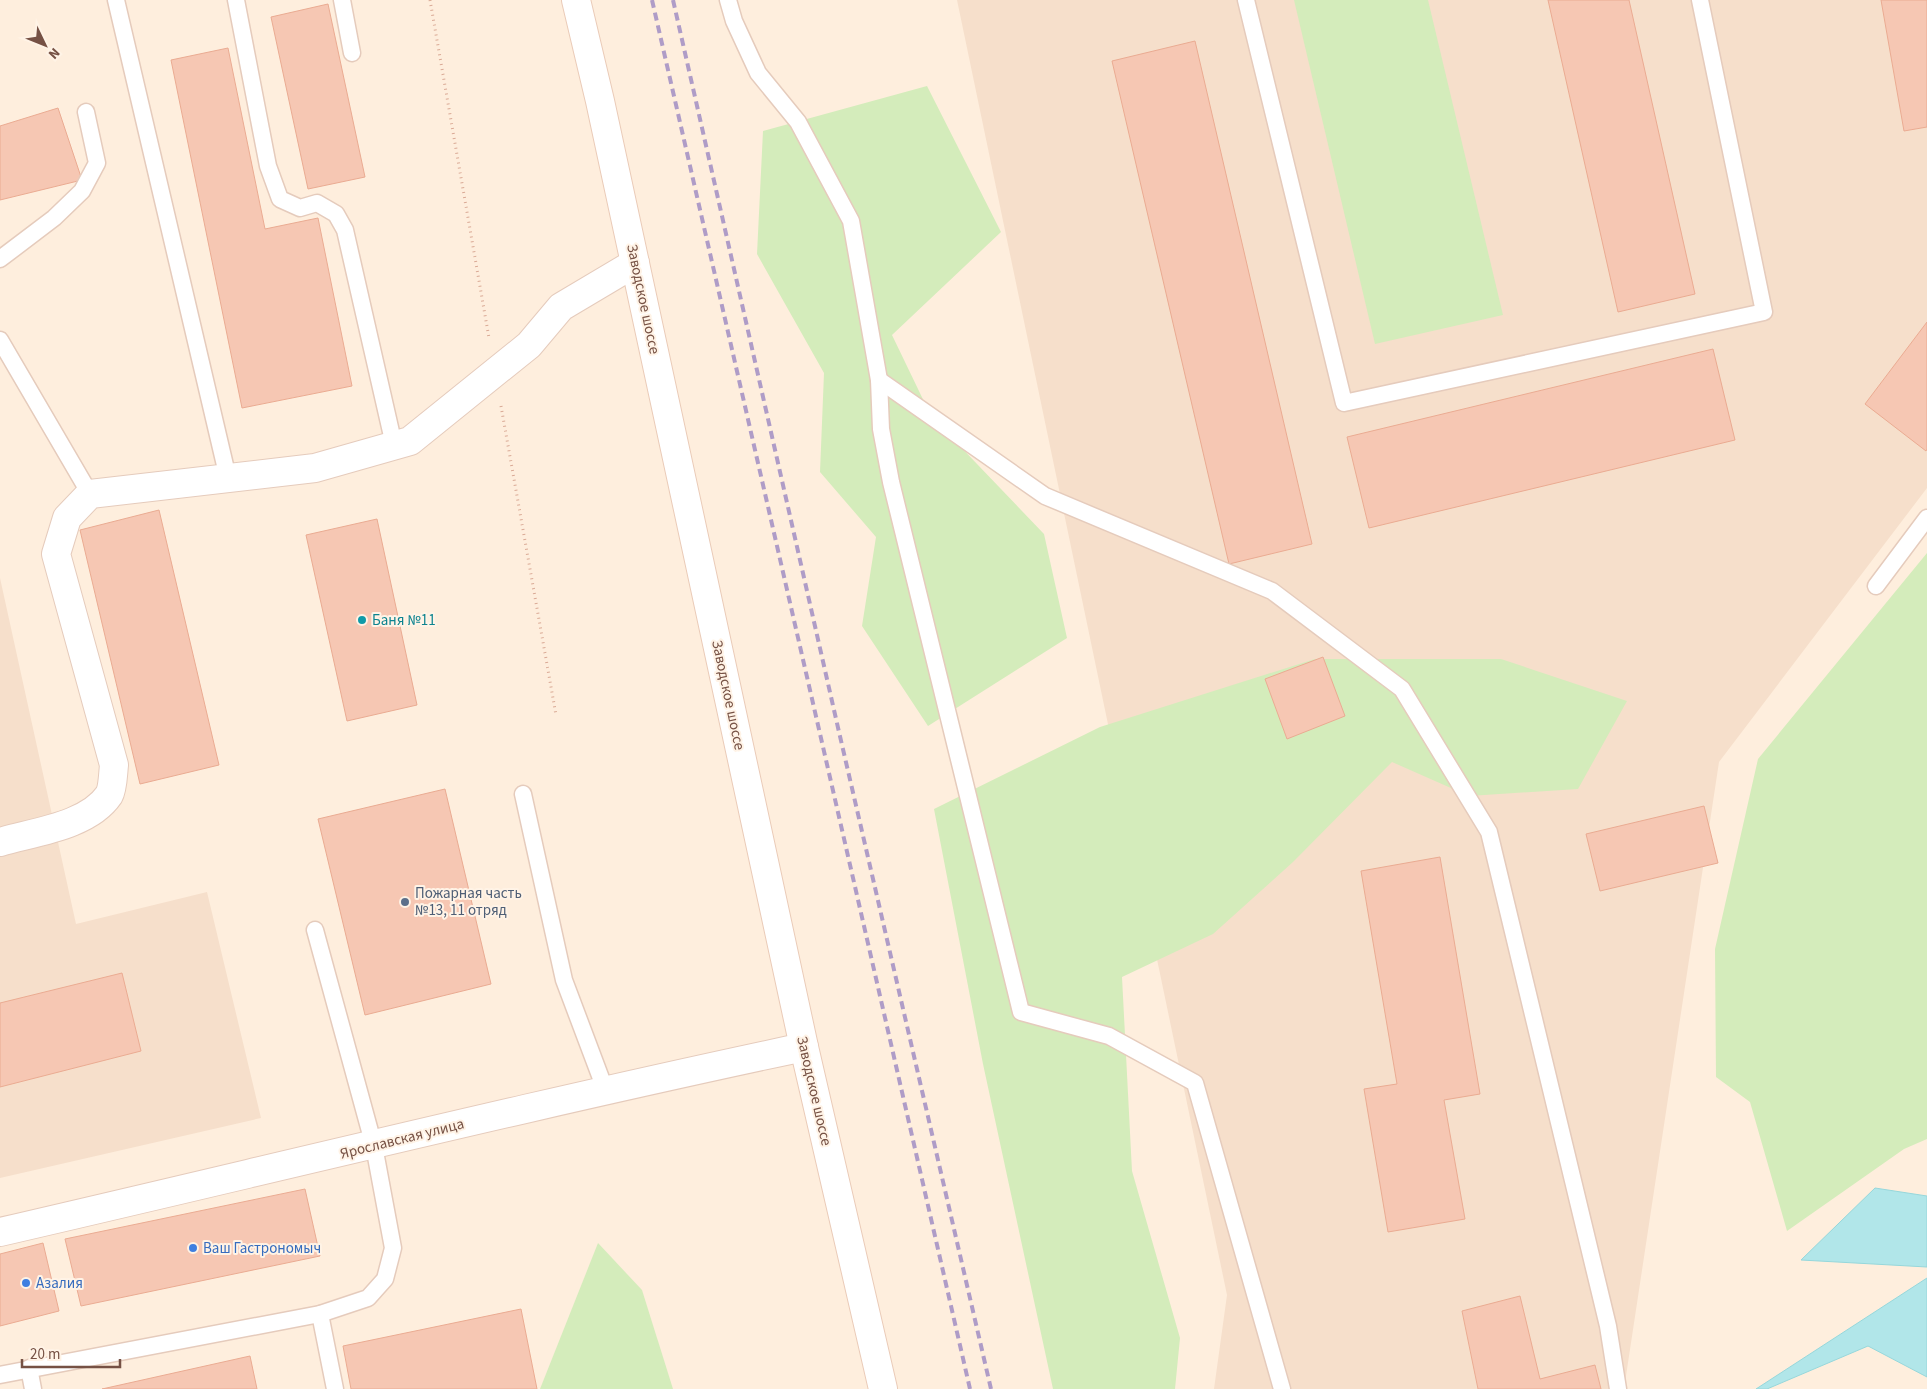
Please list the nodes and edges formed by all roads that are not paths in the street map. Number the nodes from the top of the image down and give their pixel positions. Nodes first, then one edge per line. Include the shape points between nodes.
1 (116, 0) edge
2 (236, 0) edge
3 (342, 0) edge
4 (576, 0) edge
5 (728, 0) edge
6 (1246, 0) edge
7 (1700, 0) edge
8 (352, 53) dead end
9 (86, 112) dead end
10 (0, 259) edge
11 (635, 263) junction
12 (0, 340) edge
13 (879, 380) junction
14 (394, 445) junction
15 (228, 478) junction
16 (90, 494) junction
17 (1927, 518) edge
18 (1876, 586) dead end
19 (523, 794) dead end
20 (0, 842) edge
21 (315, 930) dead end
22 (804, 1047) junction
23 (605, 1089) junction
24 (374, 1146) junction
25 (0, 1232) edge
26 (320, 1314) junction
27 (29, 1368) junction
28 (0, 1375) edge
29 (33, 1389) edge
30 (335, 1389) edge
31 (883, 1389) edge
32 (1282, 1389) edge
33 (1618, 1389) edge

1 - 15 lane
2 - 14 lane via 268,166 280,199 300,208 318,203 336,214 345,230
3 - 8 lane
4 - 11 street, Заводское шоссе
5 - 13 lane via 758,73 798,122 851,221
6 - 7 lane via 1344,403 1764,312
9 - 10 lane via 97,163 82,191 54,218
11 - 14 street via 561,307 529,345 462,401 410,441
11 - 22 street, Заводское шоссе
12 - 16 lane
13 - 32 lane via 881,429 891,482 1021,1012 1109,1036 1195,1083
13 - 33 lane via 1045,496 1272,591 1402,689 1489,832 1608,1326
14 - 15 street via 315,468
15 - 16 street
16 - 20 street via 67,518 56,554 114,764 110,794 95,811 80,819
17 - 18 lane
19 - 23 lane via 564,980
21 - 24 lane
22 - 23 street, Ярославская улица
22 - 31 street, Заводское шоссе
23 - 24 street, Ярославская улица
24 - 25 street, Ярославская улица
24 - 26 lane via 393,1248 385,1279 368,1298
26 - 27 lane
26 - 30 lane
27 - 28 lane
27 - 29 lane

